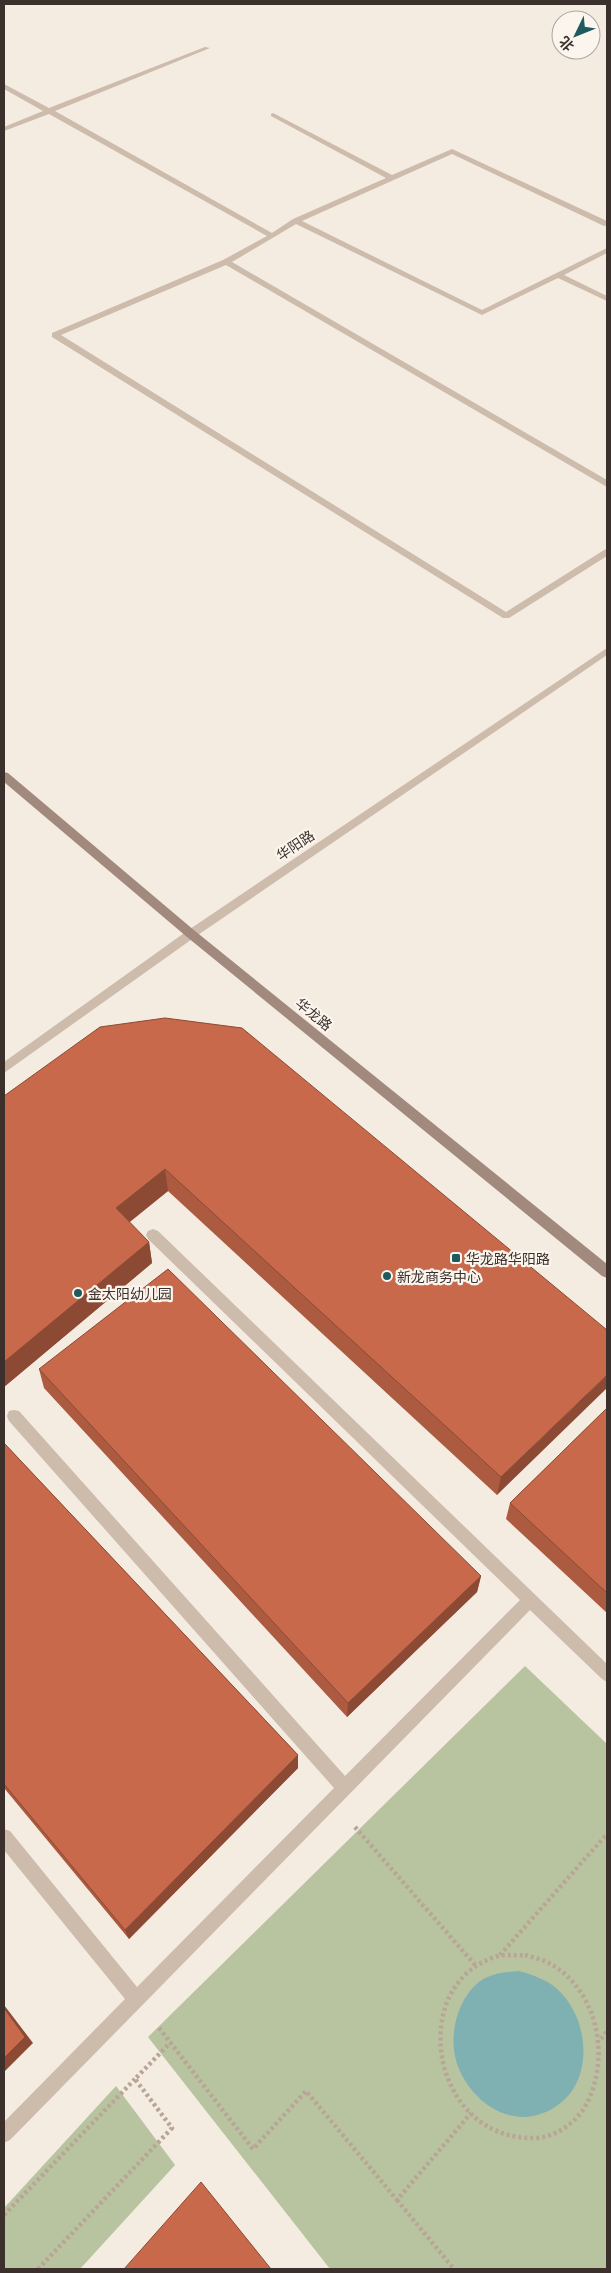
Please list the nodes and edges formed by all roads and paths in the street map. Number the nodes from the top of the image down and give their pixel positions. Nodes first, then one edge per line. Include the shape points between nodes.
1 (207, 48) dead end
2 (4, 86) edge
3 (49, 110) junction
4 (273, 115) dead end
5 (4, 128) edge
6 (392, 178) junction
7 (296, 221) junction
8 (607, 224) edge
9 (272, 236) junction
10 (607, 250) edge
11 (226, 262) junction
12 (558, 275) junction
13 (607, 299) edge
14 (607, 484) edge
15 (607, 552) edge
16 (607, 651) edge
17 (4, 776) edge
18 (191, 934) junction
19 (4, 1068) edge
20 (153, 1235) dead end
21 (607, 1272) edge
22 (14, 1416) dead end
23 (530, 1600) junction
24 (607, 1674) edge
25 (345, 1788) junction
26 (607, 1834) edge
27 (4, 1837) edge
28 (499, 1956) junction
29 (476, 1966) junction
30 (136, 2000) junction
31 (607, 2031) edge
32 (600, 2039) junction
33 (607, 2040) edge
34 (170, 2043) junction
35 (135, 2079) junction
36 (471, 2113) junction
37 (4, 2134) edge
38 (396, 2200) junction
39 (4, 2215) edge
40 (38, 2269) edge
41 (454, 2269) edge

1 - 3 street
2 - 3 street
3 - 5 street
3 - 9 street
4 - 6 street
6 - 7 street
6 - 8 street via 452,151
7 - 9 street
7 - 12 street via 482,313
9 - 11 street
10 - 12 street
11 - 14 street
11 - 15 street via 55,335 506,616
12 - 13 street
16 - 18 street, 华阳路
17 - 18 main road, 华龙路
18 - 19 street, 华阳路
18 - 21 main road, 华龙路
20 - 23 street
22 - 25 street
23 - 24 street
23 - 25 street
25 - 29 path via 354,1826
25 - 30 street
26 - 28 path
27 - 30 street
28 - 29 path
28 - 32 path via 525,1955 549,1963 571,1980 588,2002
29 - 36 path via 456,1985 444,2011 439,2042 445,2074 459,2102
30 - 34 path
30 - 37 street
31 - 32 path
32 - 33 path
32 - 36 path via 602,2059 596,2087 582,2112 563,2130 537,2138 509,2136 482,2124
34 - 35 path
34 - 38 path via 253,2149 306,2091
35 - 39 path
35 - 40 path via 172,2128
36 - 38 path
38 - 41 path

